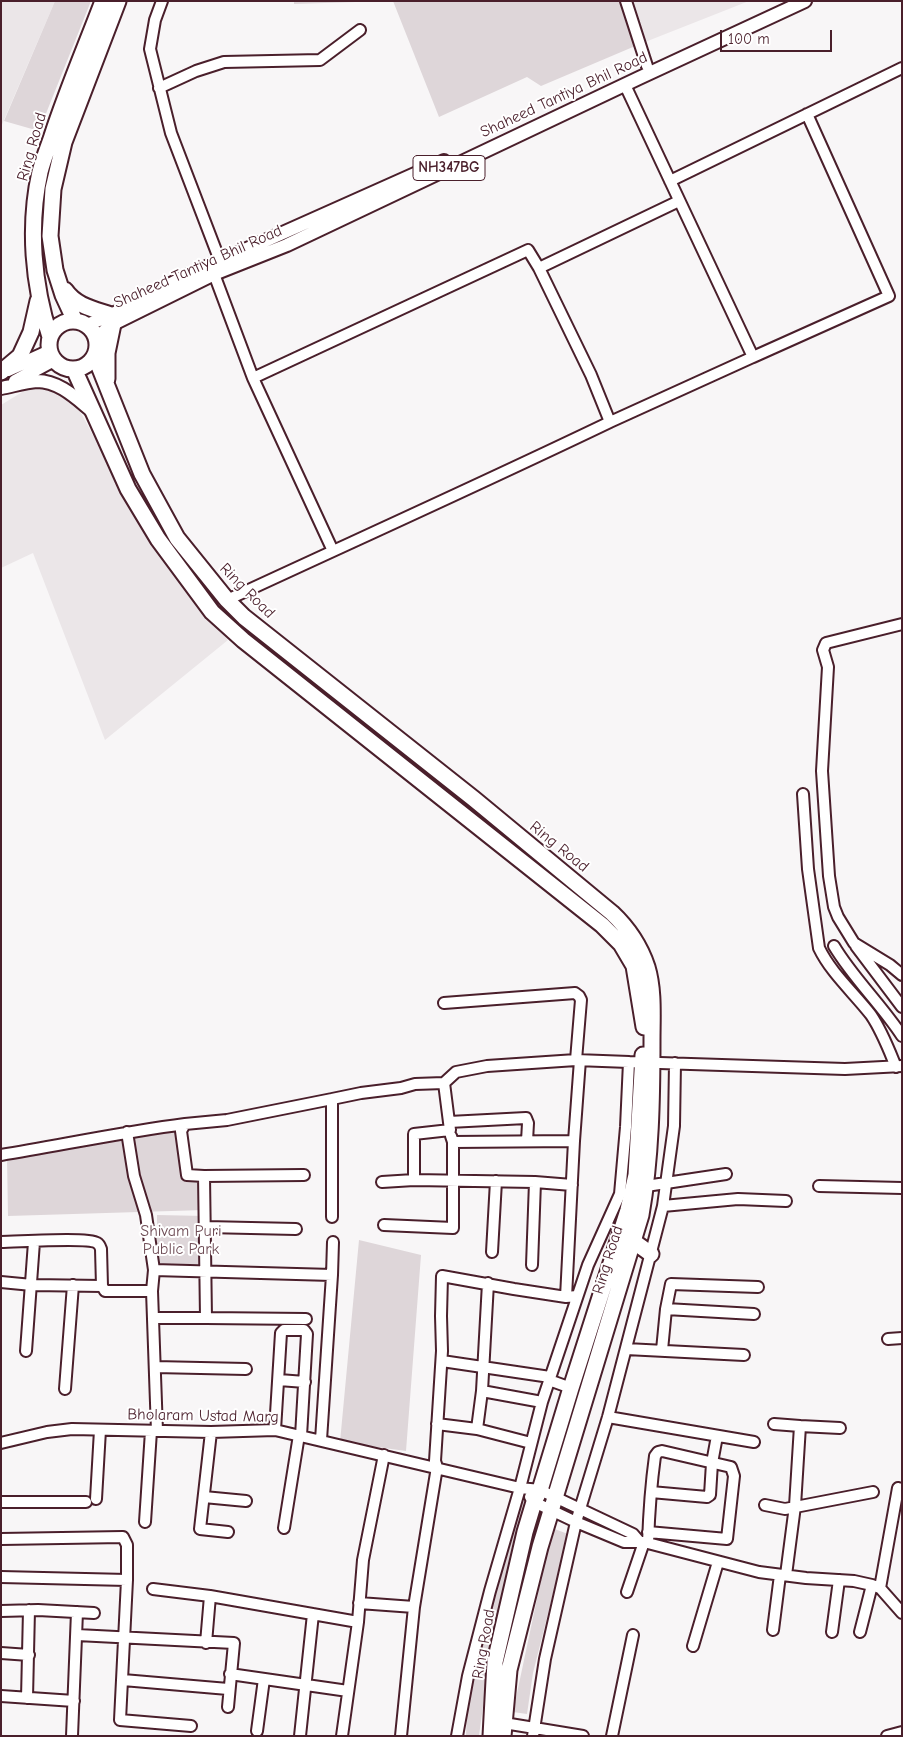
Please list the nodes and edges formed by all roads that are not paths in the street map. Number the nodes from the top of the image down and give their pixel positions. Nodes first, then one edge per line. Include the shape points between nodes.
1 (103, 1) edge
2 (118, 1) edge
3 (162, 1) edge
4 (626, 1) edge
5 (786, 1) edge
6 (805, 1) edge
7 (360, 30) dead end
8 (902, 68) edge
9 (641, 71) junction
10 (625, 84) junction
11 (159, 88) junction
12 (807, 114) junction
13 (670, 180) junction
14 (53, 189) junction
15 (679, 201) junction
16 (220, 262) junction
17 (539, 268) junction
18 (214, 274) junction
19 (40, 293) junction
20 (112, 319) junction
21 (81, 323) junction
22 (96, 338) junction
23 (52, 349) junction
24 (95, 356) junction
25 (753, 357) junction
26 (74, 369) junction
27 (1, 373) edge
28 (254, 378) junction
29 (1, 388) edge
30 (107, 388) junction
31 (92, 411) junction
32 (610, 422) junction
33 (334, 550) junction
34 (227, 600) junction
35 (902, 624) edge
36 (803, 794) dead end
37 (854, 943) junction
38 (834, 946) dead end
39 (902, 975) edge
40 (444, 1003) dead end
41 (902, 1007) edge
42 (902, 1036) edge
43 (578, 1060) junction
44 (641, 1062) junction
45 (675, 1063) junction
46 (899, 1067) edge
47 (444, 1082) junction
48 (332, 1099) junction
49 (185, 1124) junction
50 (449, 1126) junction
51 (127, 1132) junction
52 (527, 1141) junction
53 (574, 1141) junction
54 (452, 1142) junction
55 (1, 1155) edge
56 (726, 1174) dead end
57 (304, 1175) dead end
58 (204, 1176) junction
59 (414, 1180) junction
60 (454, 1180) junction
61 (496, 1181) junction
62 (382, 1182) dead end
63 (535, 1182) junction
64 (666, 1182) junction
65 (572, 1185) junction
66 (646, 1186) junction
67 (819, 1186) dead end
68 (902, 1188) edge
69 (786, 1202) dead end
70 (663, 1206) junction
71 (332, 1217) dead end
72 (384, 1225) dead end
73 (206, 1227) junction
74 (296, 1229) dead end
75 (632, 1241) junction
76 (1, 1242) edge
77 (34, 1242) junction
78 (333, 1242) dead end
79 (492, 1252) dead end
80 (651, 1254) junction
81 (532, 1265) dead end
82 (154, 1270) junction
83 (207, 1273) junction
84 (332, 1275) junction
85 (1, 1282) edge
86 (488, 1283) junction
87 (32, 1285) junction
88 (73, 1285) junction
89 (102, 1286) junction
90 (758, 1288) dead end
91 (152, 1291) junction
92 (571, 1296) junction
93 (666, 1309) junction
94 (754, 1314) dead end
95 (152, 1318) junction
96 (206, 1318) junction
97 (306, 1319) dead end
98 (902, 1338) edge
99 (888, 1339) dead end
100 (626, 1349) junction
101 (662, 1350) junction
102 (26, 1351) dead end
103 (744, 1354) dead end
104 (442, 1362) junction
105 (484, 1366) junction
106 (155, 1368) junction
107 (246, 1369) dead end
108 (550, 1379) junction
109 (279, 1380) junction
110 (305, 1382) junction
111 (571, 1388) junction
112 (65, 1389) dead end
113 (482, 1391) junction
114 (542, 1402) junction
115 (608, 1417) junction
116 (437, 1424) junction
117 (774, 1424) dead end
118 (800, 1426) junction
119 (840, 1428) dead end
120 (477, 1429) junction
121 (100, 1430) junction
122 (276, 1430) junction
123 (154, 1431) junction
124 (211, 1432) junction
125 (300, 1436) junction
126 (717, 1436) junction
127 (321, 1440) junction
128 (754, 1442) dead end
129 (1, 1443) edge
130 (531, 1443) junction
131 (384, 1455) junction
132 (712, 1463) junction
133 (437, 1467) junction
134 (520, 1488) junction
135 (902, 1490) edge
136 (650, 1492) junction
137 (873, 1492) dead end
138 (537, 1496) junction
139 (204, 1497) junction
140 (96, 1499) dead end
141 (246, 1501) dead end
142 (1, 1502) edge
143 (86, 1502) dead end
144 (553, 1504) junction
145 (765, 1505) dead end
146 (795, 1506) junction
147 (580, 1510) junction
148 (145, 1522) dead end
149 (576, 1522) junction
150 (284, 1528) dead end
151 (228, 1532) dead end
152 (1, 1539) edge
153 (645, 1539) junction
154 (718, 1562) junction
155 (783, 1575) junction
156 (1, 1576) edge
157 (127, 1580) junction
158 (839, 1580) junction
159 (876, 1586) junction
160 (153, 1589) dead end
161 (627, 1592) dead end
162 (210, 1596) junction
163 (359, 1603) junction
164 (414, 1607) junction
165 (1, 1610) edge
166 (29, 1610) junction
167 (77, 1612) junction
168 (94, 1613) dead end
169 (313, 1614) junction
170 (902, 1614) edge
171 (358, 1622) junction
172 (774, 1630) dead end
173 (832, 1632) dead end
174 (860, 1632) dead end
175 (77, 1635) junction
176 (632, 1635) dead end
177 (124, 1636) junction
178 (206, 1642) junction
179 (693, 1646) dead end
180 (1, 1653) edge
181 (29, 1655) junction
182 (230, 1674) junction
183 (264, 1679) junction
184 (123, 1680) junction
185 (306, 1685) junction
186 (228, 1689) junction
187 (348, 1691) junction
188 (1, 1696) edge
189 (27, 1698) junction
190 (74, 1700) junction
191 (228, 1707) dead end
192 (191, 1726) dead end
193 (503, 1729) edge
194 (257, 1731) dead end
195 (533, 1732) edge
196 (902, 1732) edge
197 (72, 1736) edge
198 (300, 1736) edge
199 (342, 1736) edge
200 (401, 1736) edge
201 (457, 1736) edge
202 (491, 1736) edge
203 (583, 1736) edge
204 (612, 1736) edge
205 (887, 1736) edge

1 - 19 highway, Ring Road via 40,172 33,227
2 - 14 highway, Ring Road via 64,142
3 - 11 street via 150,49
4 - 9 street
5 - 9 main road, Shaheed Tantiya Bhil Road / NH347BG
6 - 9 main road, Shaheed Tantiya Bhil Road / NH347BG
7 - 11 street via 320,60 224,62
8 - 12 street
9 - 10 main road, Shaheed Tantiya Bhil Road / NH347BG
9 - 16 main road, Shaheed Tantiya Bhil Road / NH347BG
10 - 13 street
10 - 18 main road, Shaheed Tantiya Bhil Road / NH347BG via 287,245
11 - 16 street via 171,132
12 - 13 street
12 - 25 street via 889,296
13 - 15 street
14 - 20 highway via 55,250 65,290 80,304
14 - 21 highway, Ring Road via 50,236 55,270 63,295
15 - 17 street
15 - 25 street
16 - 20 main road, Shaheed Tantiya Bhil Road / NH347BG via 184,277
17 - 28 street via 528,250
17 - 32 street
18 - 20 main road, Shaheed Tantiya Bhil Road / NH347BG
18 - 28 street
19 - 23 highway, Ring Road
19 - 27 highway via 31,332 20,356
20 - 21 main road, Shaheed Tantiya Bhil Road / NH347BG
20 - 22 main road, Shaheed Tantiya Bhil Road / NH347BG
20 - 30 highway via 107,353
21 - 22 highway via 92,329
21 - 23 highway via 60,325
22 - 24 highway
23 - 26 highway via 63,367
23 - 27 main road
23 - 29 main road
24 - 26 highway via 86,365
24 - 30 highway, Ring Road
25 - 32 street
26 - 31 highway, Ring Road
28 - 33 street
29 - 31 main road via 37,382 54,384
30 - 34 highway, Ring Road via 142,474 177,538
31 - 44 highway, Ring Road via 128,489 158,539 212,612 602,924 622,944 634,966 639,989 644,1022
32 - 33 street
33 - 34 street
34 - 44 highway, Ring Road via 627,927 648,970 652,1007
35 - 37 street via 826,643 824,650 828,667 822,771 829,876 834,907
36 - 46 street via 808,869 819,948 871,1015
37 - 39 street
37 - 41 street
38 - 42 street
40 - 43 street via 579,996
43 - 44 street
43 - 47 street via 487,1066 456,1072
43 - 53 street
44 - 45 street
44 - 66 highway, Ring Road via 652,1094
44 - 92 street via 626,1127 620,1194
44 - 111 highway, Ring Road via 636,1175 628,1210
45 - 46 street via 845,1069
45 - 64 street via 674,1126
47 - 48 street
47 - 50 street
48 - 49 street via 226,1120
48 - 71 street
49 - 51 street
49 - 58 street via 181,1131 187,1175
50 - 52 street via 526,1118
50 - 54 street
50 - 59 street via 414,1134
51 - 55 street
51 - 82 street via 134,1176 146,1215
52 - 53 street
52 - 54 street
53 - 65 street
54 - 60 street
56 - 64 street
57 - 58 street
58 - 73 street
59 - 60 street
59 - 62 street
60 - 61 street
60 - 72 street via 453,1228
61 - 63 street
61 - 79 street
63 - 65 street
63 - 81 street
64 - 66 street
64 - 70 street
65 - 92 street
66 - 75 highway, Ring Road
67 - 68 street
69 - 70 street via 738,1199
70 - 80 street
73 - 74 street
73 - 83 street
75 - 80 highway
75 - 144 highway, Ring Road
76 - 77 street
77 - 87 street
77 - 89 street via 95,1242 101,1249
78 - 84 street
80 - 100 street
82 - 83 street
82 - 91 street
83 - 84 street
83 - 96 street
84 - 127 street
85 - 87 street
86 - 92 street
86 - 104 street via 442,1276
86 - 105 street
87 - 88 street
87 - 102 street
88 - 89 street
88 - 112 street
89 - 91 street via 104,1291
90 - 93 street via 674,1283 670,1287
91 - 95 street
92 - 108 street
93 - 94 street
93 - 101 street
95 - 96 street
95 - 106 street
96 - 97 street
98 - 99 street
100 - 101 street
100 - 115 street
101 - 103 street
104 - 105 street
104 - 116 street
105 - 108 street
105 - 113 street
106 - 107 street
106 - 123 street
108 - 111 street
108 - 114 street
109 - 110 street
109 - 110 street via 281,1332 304,1330 307,1334
109 - 122 street
110 - 125 street
111 - 138 highway, Ring Road
113 - 114 street
113 - 120 street
114 - 130 street
115 - 126 street
115 - 147 street
116 - 120 street
116 - 133 street
117 - 118 street
118 - 119 street
118 - 146 street
120 - 130 street
121 - 123 street, Bholaram Ustad Marg
121 - 129 street, Bholaram Ustad Marg via 47,1432
121 - 140 street
122 - 124 street, Bholaram Ustad Marg
122 - 125 street, Bholaram Ustad Marg
123 - 124 street, Bholaram Ustad Marg
123 - 148 street
124 - 139 street
125 - 127 street, Bholaram Ustad Marg
125 - 150 street
126 - 128 street
126 - 132 street
127 - 131 street, Bholaram Ustad Marg
130 - 134 street
131 - 133 street, Bholaram Ustad Marg
131 - 163 street via 363,1560
132 - 136 street via 710,1495
132 - 136 street via 658,1452
132 - 153 street via 734,1470 727,1539
133 - 134 street, Bholaram Ustad Marg
133 - 164 street
134 - 138 street, Bholaram Ustad Marg
134 - 201 street via 468,1676
135 - 159 street via 898,1488
136 - 153 street
137 - 146 street
138 - 144 street
138 - 202 highway, Ring Road via 525,1532 496,1662
139 - 141 street
139 - 151 street via 200,1529
142 - 143 street
144 - 147 street
144 - 149 street
144 - 193 highway, Ring Road via 509,1670
145 - 146 street via 785,1509
146 - 155 street
147 - 149 street
147 - 153 street
149 - 153 street via 624,1542
149 - 195 street via 545,1659
152 - 157 street via 123,1537 127,1546
153 - 154 street
153 - 161 street
154 - 155 street
154 - 179 street
155 - 158 street
155 - 172 street
156 - 157 street
157 - 177 street
158 - 159 street
158 - 173 street
159 - 170 street
159 - 174 street
160 - 162 street
162 - 169 street
162 - 178 street
163 - 164 street
163 - 171 street
164 - 200 street
165 - 166 street
166 - 167 street
166 - 181 street
167 - 168 street
167 - 175 street
169 - 171 street
169 - 185 street
171 - 187 street
175 - 177 street
175 - 190 street
176 - 204 street
177 - 178 street
177 - 184 street
178 - 182 street via 234,1644
180 - 181 street
181 - 189 street
182 - 183 street
182 - 186 street
183 - 185 street
183 - 194 street
184 - 186 street
184 - 192 street via 120,1720
185 - 187 street
185 - 198 street
186 - 191 street
187 - 199 street
188 - 189 street
189 - 190 street
190 - 197 street
193 - 195 street
195 - 203 street
196 - 205 street

